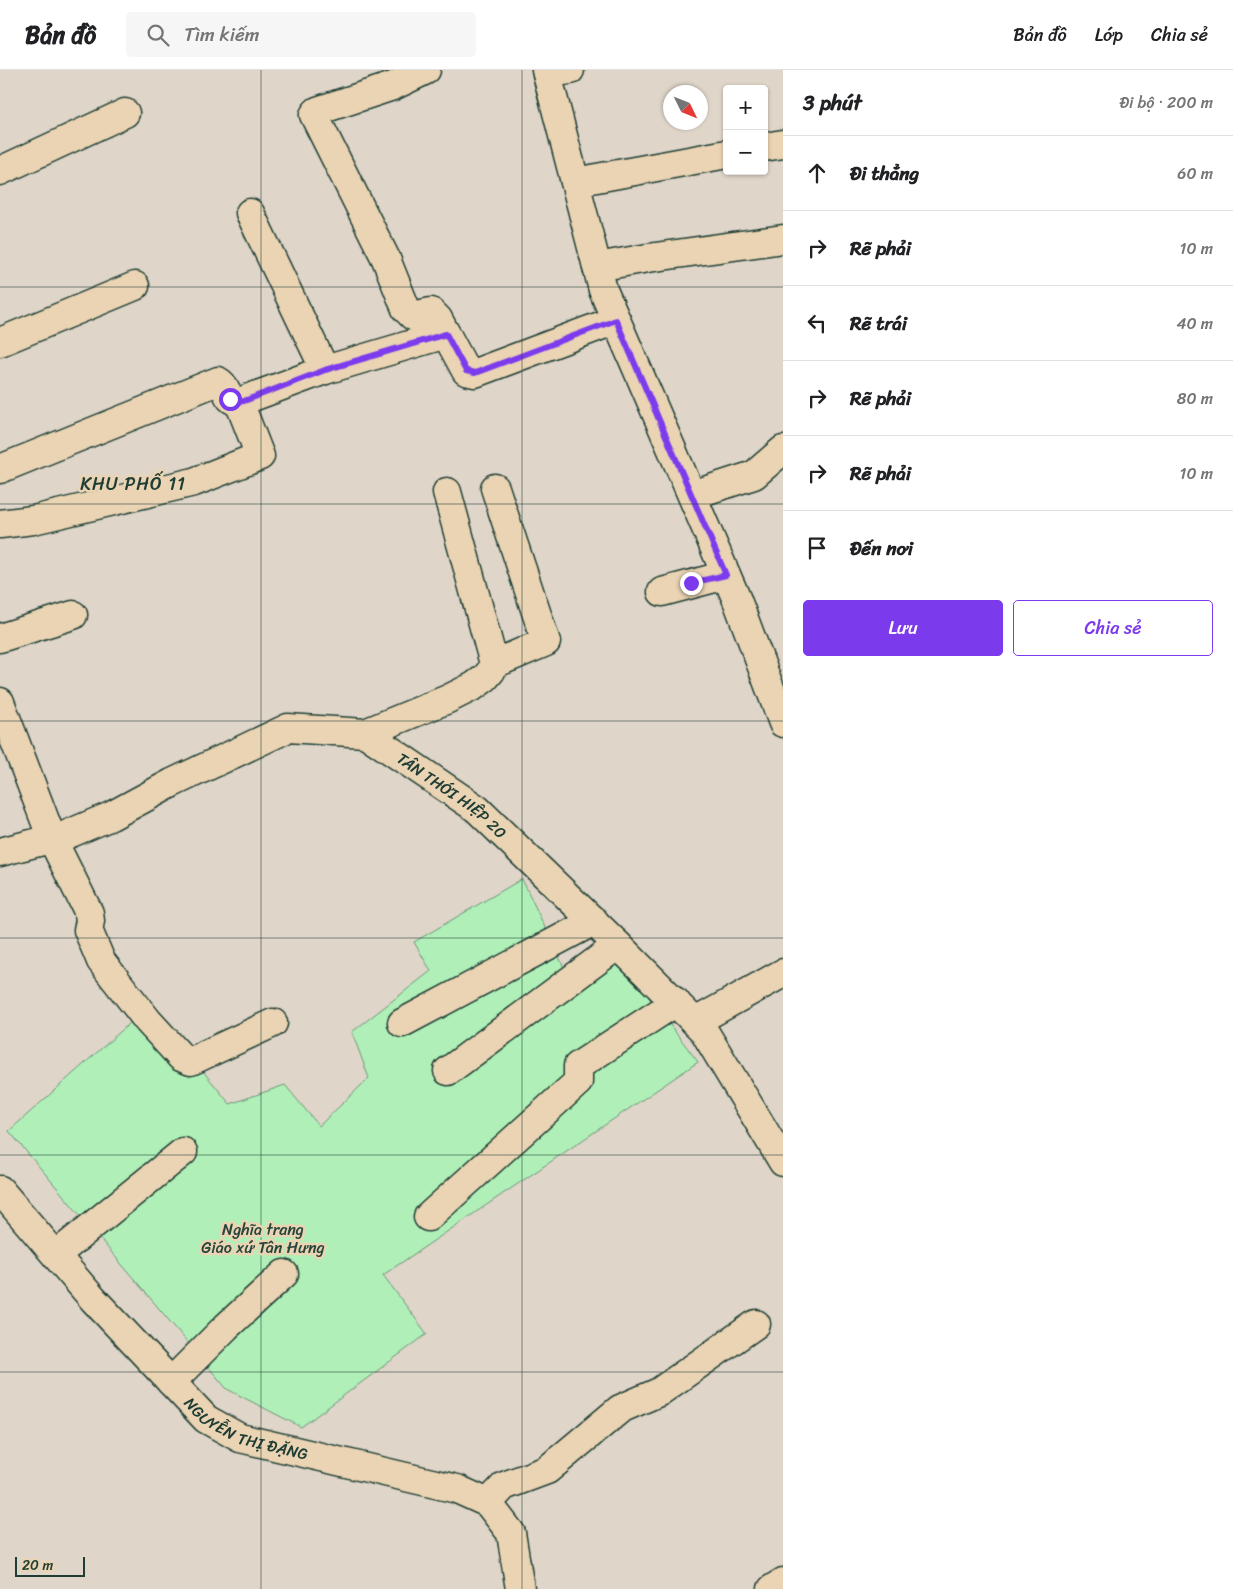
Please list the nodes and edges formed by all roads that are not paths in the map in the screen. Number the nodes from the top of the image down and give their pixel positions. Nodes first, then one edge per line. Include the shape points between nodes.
1 (426, 70) edge
2 (554, 71) edge
3 (125, 113) dead end
4 (783, 144) edge
5 (768, 146) edge
6 (723, 155) edge
7 (0, 171) edge
8 (575, 182) junction
9 (250, 213) dead end
10 (783, 239) edge
11 (597, 267) junction
12 (135, 286) dead end
13 (616, 320) junction
14 (446, 334) junction
15 (0, 342) edge
16 (325, 370) junction
17 (239, 402) junction
18 (783, 450) edge
19 (0, 469) edge
20 (496, 488) dead end
21 (447, 492) dead end
22 (692, 495) junction
23 (0, 524) edge
24 (726, 575) junction
25 (662, 592) dead end
26 (73, 615) dead end
27 (0, 638) edge
28 (494, 664) junction
29 (0, 702) edge
30 (783, 722) edge
31 (365, 733) junction
32 (52, 839) junction
33 (0, 852) edge
34 (594, 921) junction
35 (618, 945) junction
36 (783, 973) edge
37 (676, 1002) junction
38 (695, 1022) junction
39 (273, 1023) dead end
40 (402, 1023) dead end
41 (448, 1071) dead end
42 (183, 1152) dead end
43 (783, 1162) edge
44 (0, 1190) edge
45 (428, 1217) dead end
46 (56, 1255) junction
47 (284, 1274) dead end
48 (756, 1324) dead end
49 (171, 1382) junction
50 (488, 1503) junction
51 (783, 1582) edge
52 (520, 1589) edge
53 (772, 1589) edge

1 - 14 street via 393,86 317,111 314,115 386,259 406,310 412,316 430,312
2 - 8 street
3 - 7 street
4 - 5 street
6 - 8 street
8 - 11 street
9 - 16 street
10 - 11 street
11 - 13 street
12 - 15 street
13 - 14 street via 475,373 466,371
13 - 22 street
14 - 16 street
16 - 17 street
17 - 19 street via 230,399 223,383 218,381
17 - 23 street via 260,456 194,482 33,520
18 - 22 street via 754,475
20 - 28 street via 546,642
21 - 28 street
22 - 24 street
24 - 25 street
24 - 30 street
26 - 27 street
28 - 31 street via 485,678 474,686
29 - 32 street
31 - 32 street via 288,728 111,816
31 - 34 street, TÂN THỚI HIỆP 20 via 477,809
32 - 33 street
32 - 39 street via 89,913 88,930 102,961 148,1021 181,1057 195,1060
34 - 35 street, TÂN THỚI HIỆP 20
34 - 40 street
35 - 37 street, TÂN THỚI HIỆP 20
35 - 41 street
36 - 38 street
37 - 38 street, TÂN THỚI HIỆP 20
37 - 45 street via 578,1066 578,1082
38 - 43 street, TÂN THỚI HIỆP 20 via 704,1030
42 - 46 street
44 - 46 street, NGUYỄN THỊ ĐẶNG
46 - 49 street, NGUYỄN THỊ ĐẶNG
47 - 49 street
48 - 50 street via 659,1392 620,1408 547,1470 504,1486
49 - 50 street, NGUYỄN THỊ ĐẶNG via 206,1419 240,1438 457,1489
50 - 52 street, NGUYỄN THỊ ĐẶNG via 511,1533
51 - 53 street

